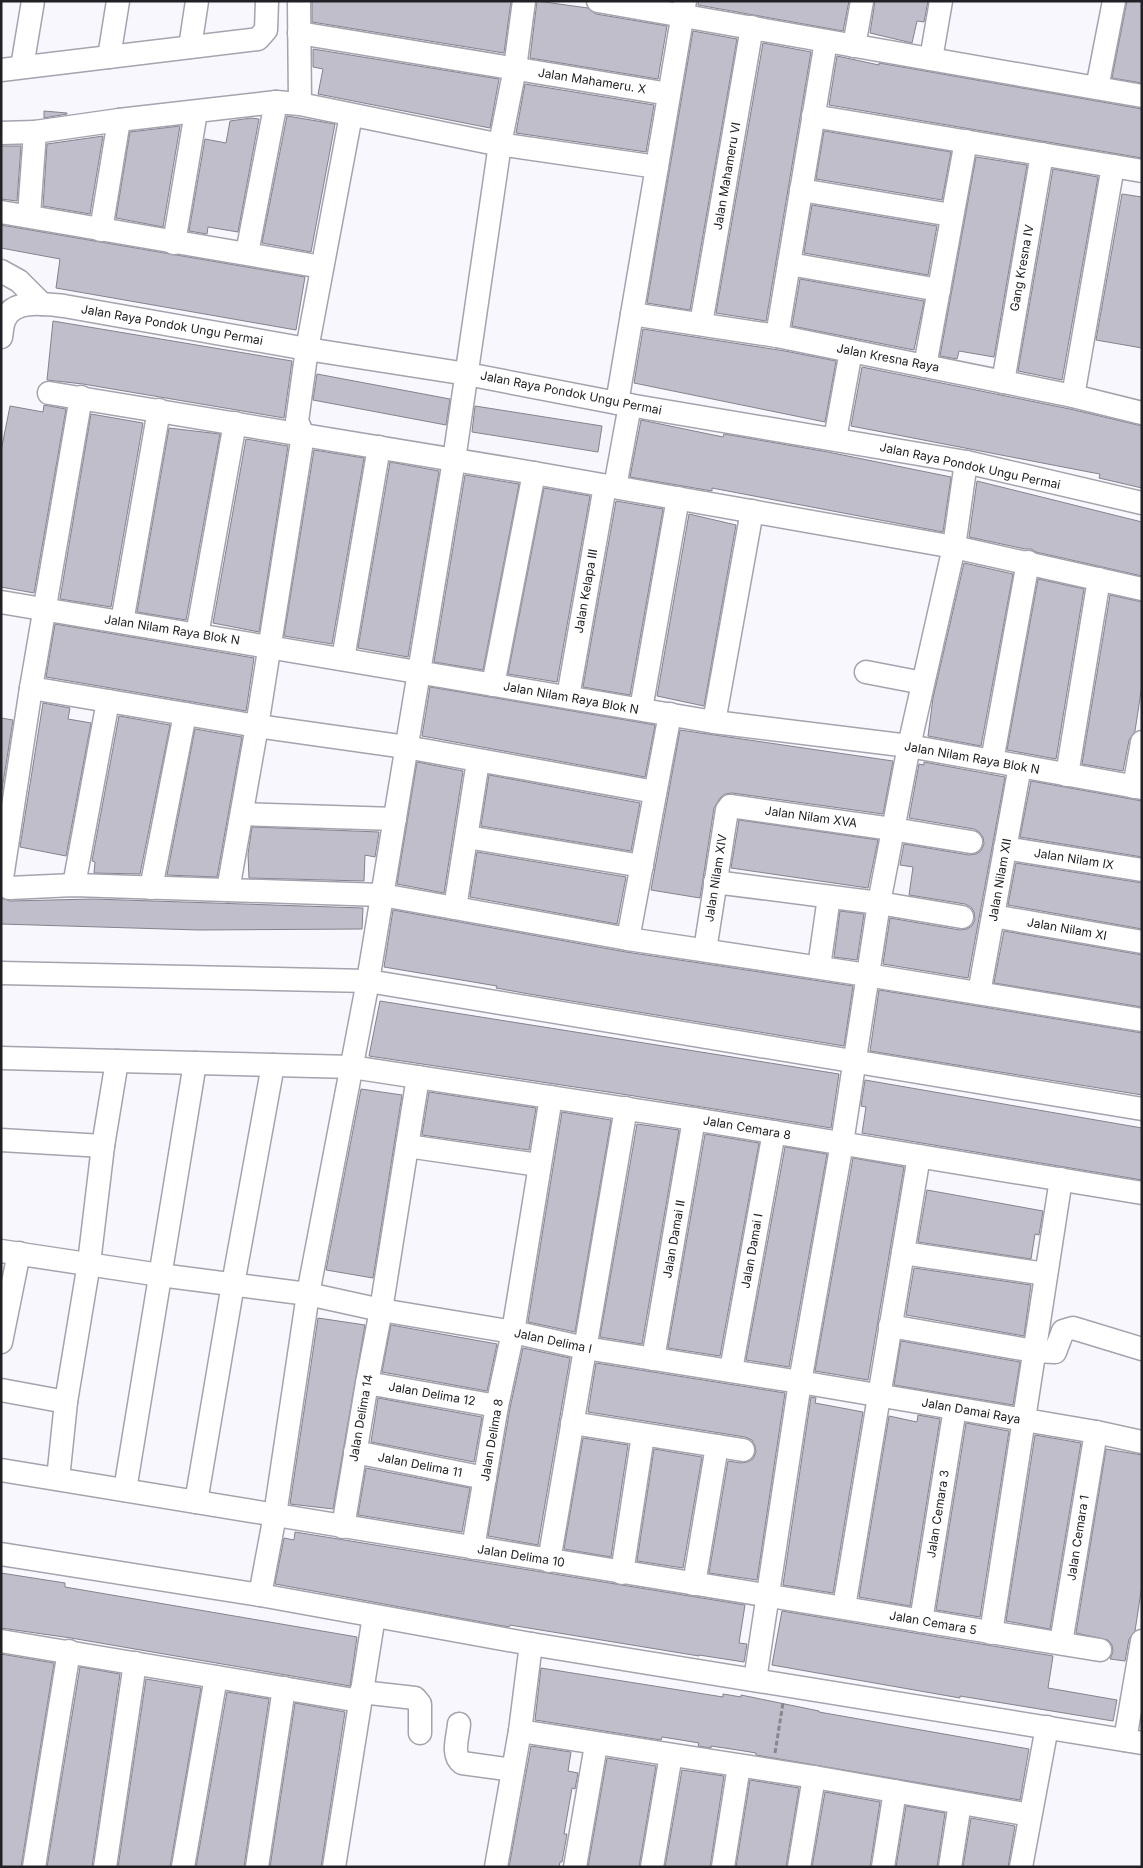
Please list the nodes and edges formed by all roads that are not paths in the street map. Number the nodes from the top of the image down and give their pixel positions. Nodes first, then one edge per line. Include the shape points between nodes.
1 (33, 1) edge
2 (118, 1) edge
3 (197, 1) edge
4 (267, 1) edge
5 (299, 1) edge
6 (524, 1) edge
7 (862, 1) edge
8 (941, 1) edge
9 (1114, 1) edge
10 (602, 2) edge
11 (684, 8) edge
12 (752, 27) junction
13 (299, 33) junction
14 (826, 41) junction
15 (854, 46) junction
16 (190, 47) junction
17 (109, 57) junction
18 (931, 60) junction
19 (514, 68) junction
20 (12, 69) edge
21 (1097, 88) junction
22 (669, 94) junction
23 (1142, 96) edge
24 (276, 102) junction
25 (300, 104) junction
26 (196, 112) junction
27 (351, 115) junction
28 (813, 116) junction
29 (120, 120) junction
30 (1, 132) edge
31 (35, 132) junction
32 (966, 141) junction
33 (500, 144) junction
34 (1042, 154) junction
35 (657, 166) junction
36 (1113, 166) junction
37 (1142, 171) edge
38 (801, 190) junction
39 (1, 212) edge
40 (29, 216) junction
41 (951, 216) junction
42 (101, 230) junction
43 (174, 243) junction
44 (247, 253) junction
45 (789, 264) junction
46 (322, 267) junction
47 (1, 271) edge
48 (939, 290) junction
49 (42, 304) junction
50 (632, 314) junction
51 (701, 324) junction
52 (2, 325) edge
53 (777, 336) junction
54 (307, 349) junction
55 (851, 351) junction
56 (925, 366) junction
57 (467, 374) junction
58 (1003, 382) junction
59 (49, 392) dead end
60 (1073, 396) junction
61 (81, 397) junction
62 (624, 404) junction
63 (159, 410) junction
64 (1142, 413) edge
65 (235, 423) junction
66 (303, 435) junction
67 (834, 439) junction
68 (379, 447) junction
69 (454, 460) junction
70 (966, 462) junction
71 (534, 473) junction
72 (610, 487) junction
73 (678, 498) junction
74 (1142, 503) edge
75 (752, 511) junction
76 (954, 547) junction
77 (1028, 562) junction
78 (1098, 579) junction
79 (1142, 589) edge
80 (1, 602) edge
81 (45, 609) junction
82 (122, 622) junction
83 (197, 635) junction
84 (269, 646) junction
85 (342, 659) junction
86 (419, 672) junction
87 (866, 672) dead end
88 (923, 683) junction
89 (493, 685) junction
90 (31, 688) junction
91 (568, 697) junction
92 (108, 701) junction
93 (641, 710) junction
94 (185, 714) junction
95 (670, 714) junction
96 (714, 722) junction
97 (257, 726) junction
98 (1142, 742) edge
99 (909, 746) junction
100 (406, 747) junction
101 (478, 761) junction
102 (992, 761) junction
103 (1020, 766) junction
104 (1067, 774) junction
105 (1138, 787) edge
106 (656, 792) junction
107 (730, 806) joint
108 (242, 814) junction
109 (395, 819) junction
110 (892, 829) junction
111 (467, 837) junction
112 (971, 842) dead end
113 (1006, 848) junction
114 (642, 866) junction
115 (1142, 870) edge
116 (715, 882) junction
117 (74, 885) junction
118 (152, 888) junction
119 (228, 890) junction
120 (382, 895) junction
121 (829, 897) junction
122 (879, 903) junction
123 (455, 908) junction
124 (993, 916) junction
125 (962, 917) dead end
126 (628, 939) junction
127 (1142, 942) edge
128 (705, 950) junction
129 (819, 967) junction
130 (1, 973) edge
131 (867, 974) junction
132 (368, 981) junction
133 (979, 993) junction
134 (1142, 1020) edge
135 (1, 1058) edge
136 (117, 1061) junction
137 (855, 1061) junction
138 (195, 1063) junction
139 (273, 1065) junction
140 (352, 1067) junction
141 (418, 1077) junction
142 (551, 1097) junction
143 (626, 1108) junction
144 (1142, 1109) edge
145 (694, 1118) junction
146 (774, 1132) junction
147 (1, 1140) edge
148 (842, 1143) junction
149 (103, 1146) junction
150 (407, 1146) junction
151 (920, 1156) junction
152 (539, 1165) junction
153 (1061, 1179) junction
154 (1142, 1193) edge
155 (10, 1252) edge
156 (903, 1253) junction
157 (89, 1263) junction
158 (1046, 1274) junction
159 (160, 1275) junction
160 (233, 1284) junction
161 (308, 1294) junction
162 (381, 1310) junction
163 (890, 1326) junction
164 (514, 1332) junction
165 (1, 1342) edge
166 (585, 1348) junction
167 (1142, 1349) edge
168 (1034, 1351) junction
169 (653, 1359) junction
170 (731, 1370) junction
171 (367, 1382) junction
172 (800, 1382) junction
173 (1, 1390) edge
174 (878, 1395) junction
175 (66, 1402) junction
176 (497, 1406) junction
177 (956, 1408) junction
178 (1023, 1420) junction
179 (572, 1423) junction
180 (1096, 1432) junction
181 (643, 1435) junction
182 (1142, 1442) edge
183 (717, 1446) junction
184 (743, 1450) dead end
185 (355, 1452) junction
186 (1, 1470) edge
187 (484, 1478) junction
188 (58, 1479) junction
189 (125, 1490) junction
190 (196, 1502) junction
191 (275, 1515) junction
192 (343, 1527) junction
193 (473, 1548) junction
194 (1, 1554) edge
195 (549, 1561) junction
196 (622, 1573) junction
197 (694, 1584) junction
198 (767, 1594) junction
199 (260, 1595) junction
200 (844, 1607) junction
201 (374, 1616) junction
202 (920, 1620) junction
203 (991, 1633) junction
204 (1, 1641) edge
205 (1061, 1643) junction
206 (532, 1644) junction
207 (1100, 1650) dead end
208 (69, 1651) junction
209 (1141, 1654) edge
210 (135, 1663) junction
211 (216, 1677) junction
212 (755, 1680) junction
213 (284, 1688) junction
214 (360, 1696) junction
215 (459, 1724) dead end
216 (1047, 1727) junction
217 (520, 1732) junction
218 (420, 1733) dead end
219 (1134, 1741) edge
220 (596, 1744) junction
221 (671, 1755) junction
222 (739, 1766) junction
223 (513, 1770) junction
224 (814, 1777) junction
225 (895, 1791) junction
226 (960, 1803) junction
227 (1030, 1815) junction
228 (34, 1867) edge
229 (105, 1867) edge
230 (184, 1867) edge
231 (257, 1867) edge
232 (334, 1867) edge
233 (496, 1867) edge
234 (575, 1867) edge
235 (652, 1867) edge
236 (723, 1867) edge
237 (799, 1867) edge
238 (883, 1867) edge
239 (950, 1867) edge
240 (1022, 1867) edge

1 - 20 street
2 - 17 street
3 - 16 street
4 - 16 street via 266,30 258,39
5 - 13 street
6 - 19 street
7 - 15 street
8 - 18 street
9 - 21 street
10 - 11 street
11 - 12 street
11 - 22 street, Jalan Kelapa III
12 - 14 street
12 - 51 street, Jalan Mahameru VI
13 - 19 street, Jalan Mahameru. X
13 - 25 street
14 - 15 street
14 - 28 street
15 - 18 street
16 - 17 street
17 - 20 street
18 - 21 street
19 - 22 street, Jalan Mahameru. X
19 - 33 street
21 - 23 street
22 - 35 street, Jalan Kelapa III
24 - 25 street
24 - 26 street
24 - 44 street
25 - 27 street
26 - 29 street
26 - 43 street
27 - 33 street
27 - 46 street
28 - 32 street
28 - 38 street
29 - 31 street
29 - 42 street
30 - 31 street
31 - 40 street
32 - 34 street
32 - 41 street
33 - 35 street
33 - 57 street
34 - 36 street
34 - 58 street, Gang Kresna IV
35 - 50 street, Jalan Kelapa III
36 - 37 street
36 - 60 street
38 - 41 street
38 - 45 street
39 - 40 street
40 - 42 street
41 - 48 street
42 - 43 street
43 - 44 street
44 - 46 street
45 - 48 street
45 - 53 street
46 - 54 street
47 - 49 street via 19,281
48 - 56 street
49 - 52 street, Jalan Raya Pondok Ungu Permai via 11,311
49 - 54 street, Jalan Raya Pondok Ungu Permai
50 - 51 street, Jalan Kresna Raya
50 - 62 street, Jalan Kelapa III
51 - 53 street, Jalan Kresna Raya
53 - 55 street, Jalan Kresna Raya
54 - 57 street, Jalan Raya Pondok Ungu Permai
54 - 66 street via 297,421
55 - 56 street, Jalan Kresna Raya
55 - 67 street
56 - 58 street, Jalan Kresna Raya
57 - 62 street, Jalan Raya Pondok Ungu Permai
57 - 69 street
58 - 60 street, Jalan Kresna Raya
59 - 61 street
60 - 64 street, Jalan Kresna Raya
61 - 63 street
61 - 81 street
62 - 67 street, Jalan Raya Pondok Ungu Permai
62 - 72 street, Jalan Kelapa III
63 - 65 street
63 - 82 street
65 - 66 street
65 - 83 street
66 - 68 street
66 - 84 street
67 - 70 street, Jalan Raya Pondok Ungu Permai
68 - 69 street
68 - 85 street
69 - 71 street
69 - 86 street
70 - 74 street, Jalan Raya Pondok Ungu Permai
70 - 76 street
71 - 72 street
71 - 89 street
72 - 73 street
72 - 91 street, Jalan Kelapa III
73 - 75 street
73 - 93 street
75 - 76 street
75 - 96 street
76 - 77 street
76 - 88 street
77 - 78 street
77 - 102 street
78 - 79 street
78 - 104 street
80 - 81 street, Jalan Nilam Raya Blok N
81 - 82 street, Jalan Nilam Raya Blok N
81 - 90 street
82 - 83 street, Jalan Nilam Raya Blok N
83 - 84 street, Jalan Nilam Raya Blok N
84 - 85 street, Jalan Nilam Raya Blok N
84 - 97 street
85 - 86 street, Jalan Nilam Raya Blok N
86 - 89 street, Jalan Nilam Raya Blok N
86 - 100 street
87 - 88 street
88 - 99 street
89 - 91 street, Jalan Nilam Raya Blok N
90 - 92 street
90 - 117 street via 2,880 9,888
91 - 93 street, Jalan Nilam Raya Blok N
92 - 94 street
92 - 117 street
93 - 95 street, Jalan Nilam Raya Blok N
94 - 97 street
94 - 118 street
95 - 96 street, Jalan Nilam Raya Blok N
95 - 106 street
96 - 99 street, Jalan Nilam Raya Blok N
97 - 100 street
97 - 108 street
98 - 105 street
99 - 102 street, Jalan Nilam Raya Blok N
99 - 110 street
100 - 101 street
100 - 109 street
101 - 106 street
101 - 111 street
102 - 103 street, Jalan Nilam Raya Blok N
103 - 104 street, Jalan Nilam Raya Blok N
103 - 113 street, Jalan Nilam XII
104 - 105 street, Jalan Nilam Raya Blok N
106 - 114 street
107 - 110 street, Jalan Nilam XVA
107 - 116 street, Jalan Nilam XIV
108 - 109 street
108 - 119 street
109 - 120 street
110 - 112 street, Jalan Nilam XVA
110 - 122 street
111 - 114 street
111 - 123 street
113 - 115 street, Jalan Nilam IX
113 - 124 street, Jalan Nilam XII
114 - 126 street
116 - 121 street
116 - 128 street, Jalan Nilam XIV
117 - 118 street
118 - 119 street
119 - 120 street
120 - 123 street
120 - 132 street
121 - 122 street
121 - 129 street
122 - 125 street
122 - 131 street
123 - 126 street
124 - 127 street, Jalan Nilam XI
124 - 133 street, Jalan Nilam XII
126 - 128 street
128 - 129 street
129 - 131 street
130 - 132 street
131 - 133 street
131 - 137 street
132 - 137 street
132 - 140 street
133 - 134 street
135 - 136 street, Jalan Cemara 8
136 - 138 street, Jalan Cemara 8
136 - 149 street
137 - 144 street
137 - 148 street
138 - 139 street, Jalan Cemara 8
138 - 159 street
139 - 140 street, Jalan Cemara 8
139 - 160 street
140 - 141 street, Jalan Cemara 8
140 - 161 street
141 - 142 street, Jalan Cemara 8
141 - 150 street, Jalan Delima 14
142 - 143 street, Jalan Cemara 8
142 - 152 street, Jalan Delima 8
143 - 145 street, Jalan Cemara 8
143 - 166 street
145 - 146 street, Jalan Cemara 8
145 - 169 street, Jalan Damai II
146 - 148 street, Jalan Cemara 8
146 - 170 street, Jalan Damai I
147 - 149 street
148 - 151 street, Jalan Cemara 8
148 - 172 street
149 - 157 street
150 - 152 street
150 - 162 street, Jalan Delima 14
151 - 153 street, Jalan Cemara 8
151 - 156 street
152 - 164 street, Jalan Delima 8
153 - 154 street, Jalan Cemara 8
153 - 158 street
155 - 157 street, Jalan Delima I
155 - 165 street
156 - 158 street
156 - 163 street
157 - 159 street, Jalan Delima I
157 - 175 street
158 - 168 street
159 - 160 street, Jalan Delima I
159 - 189 street
160 - 161 street, Jalan Delima I
160 - 190 street
161 - 162 street, Jalan Delima I
161 - 191 street
162 - 164 street, Jalan Delima I
162 - 171 street, Jalan Delima 14
163 - 168 street
163 - 174 street
164 - 166 street, Jalan Delima I
164 - 176 street, Jalan Delima 8
166 - 169 street, Jalan Delima I
166 - 179 street
167 - 168 street via 1073,1328 1063,1331 1055,1352
168 - 178 street
169 - 170 street, Jalan Delima I
170 - 172 street, Jalan Delima I
171 - 176 street, Jalan Delima 12
171 - 185 street, Jalan Delima 14
172 - 174 street, Jalan Damai Raya
172 - 198 street
173 - 175 street
174 - 177 street, Jalan Damai Raya
174 - 200 street
175 - 188 street
176 - 187 street, Jalan Delima 8
177 - 178 street, Jalan Damai Raya
177 - 202 street, Jalan Cemara 3
178 - 180 street, Jalan Damai Raya
178 - 203 street
179 - 181 street
179 - 195 street
180 - 182 street, Jalan Damai Raya
180 - 205 street, Jalan Cemara 1
181 - 183 street
181 - 196 street
183 - 184 street
183 - 197 street
185 - 187 street, Jalan Delima 11
185 - 192 street, Jalan Delima 14
186 - 188 street, Jalan Delima 10
187 - 193 street, Jalan Delima 8
188 - 189 street, Jalan Delima 10
189 - 190 street, Jalan Delima 10
190 - 191 street, Jalan Delima 10
191 - 192 street, Jalan Delima 10
191 - 199 street
192 - 193 street, Jalan Delima 10
193 - 195 street, Jalan Delima 10
194 - 199 street
195 - 196 street, Jalan Delima 10
196 - 197 street, Jalan Delima 10
197 - 198 street, Jalan Delima 10
198 - 200 street, Jalan Cemara 5
198 - 212 street
199 - 201 street
200 - 202 street, Jalan Cemara 5
201 - 206 street
201 - 214 street
202 - 203 street, Jalan Cemara 5
203 - 205 street, Jalan Cemara 5
204 - 208 street
205 - 207 street, Jalan Cemara 5
206 - 212 street
206 - 217 street
208 - 210 street
208 - 228 street
209 - 219 street
210 - 211 street
210 - 229 street
211 - 213 street
211 - 230 street
212 - 216 street
213 - 214 street
213 - 231 street
214 - 218 street via 415,1698 420,1704
214 - 232 street
215 - 223 street via 457,1759 462,1763
216 - 219 street
216 - 227 street
217 - 220 street
217 - 223 street
220 - 221 street
220 - 234 street
221 - 222 street
221 - 235 street
222 - 224 street
222 - 236 street
223 - 233 street
224 - 225 street
224 - 237 street
225 - 226 street
225 - 238 street
226 - 227 street
226 - 239 street
227 - 240 street

